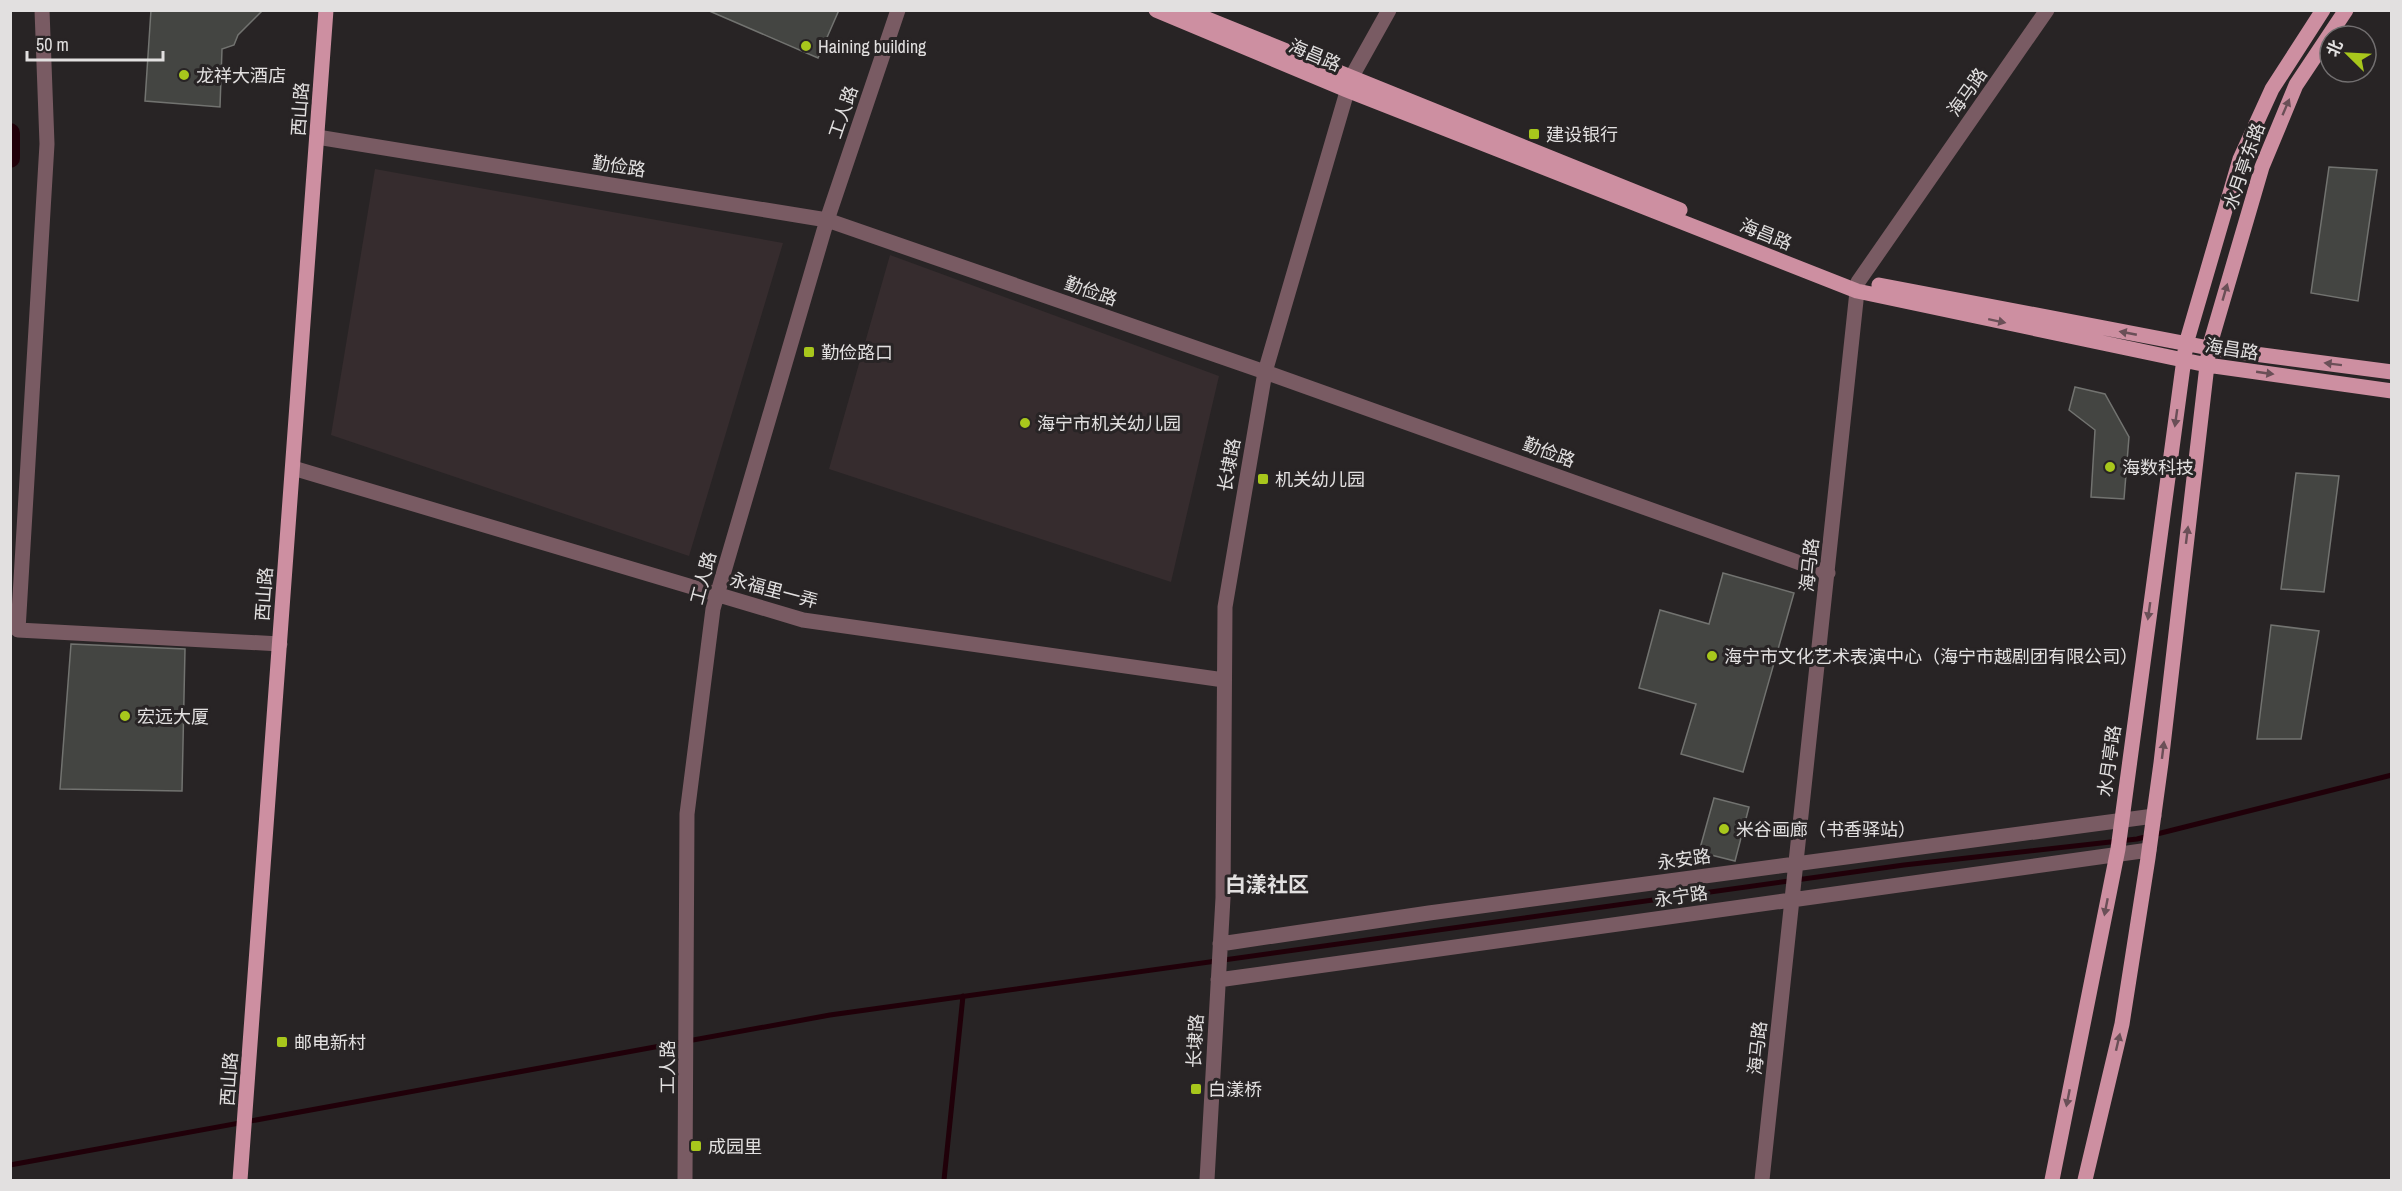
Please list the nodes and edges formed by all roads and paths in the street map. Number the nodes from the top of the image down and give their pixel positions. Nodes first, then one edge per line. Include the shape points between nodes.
1 (42, 10) edge
2 (326, 10) edge
3 (898, 10) edge
4 (1156, 10) edge
5 (1185, 10) edge
6 (1389, 10) edge
7 (2047, 10) edge
8 (2323, 10) edge
9 (2346, 10) edge
10 (1349, 84) junction
11 (317, 137) junction
12 (827, 220) junction
13 (1858, 286) junction
14 (2186, 344) junction
15 (2209, 348) junction
16 (2184, 360) junction
17 (2207, 365) junction
18 (1265, 372) junction
19 (2391, 372) edge
20 (2391, 391) edge
21 (293, 468) junction
22 (1828, 573) junction
23 (717, 594) junction
24 (280, 644) junction
25 (1224, 680) junction
26 (2154, 812) junction
27 (2121, 820) junction
28 (2117, 852) junction
29 (2148, 854) junction
30 (1796, 867) junction
31 (1793, 894) junction
32 (1220, 946) junction
33 (1219, 978) junction
34 (240, 1180) edge
35 (685, 1180) edge
36 (1207, 1180) edge
37 (1762, 1180) edge
38 (2052, 1180) edge
39 (2085, 1180) edge

1 - 24 street via 46,144 18,630
2 - 11 main road, 西山路
3 - 12 street, 工人路
4 - 10 main road, 海昌路
5 - 10 main road, 海昌路
6 - 10 street, 长埭路
7 - 13 street, 海马路
8 - 14 main road, 水月亭东路 via 2272,89 2240,159
15 -> 9 main road, 水月亭东路 via 2262,166 2296,84
10 - 13 main road, 海昌路
10 - 18 street, 长埭路
11 - 12 street, 勤俭路
11 - 21 main road, 西山路
12 - 18 street, 勤俭路
12 - 23 street, 工人路
14 -> 13 main road, 海昌路
13 -> 16 main road, 海昌路
13 - 22 street, 海马路
14 - 15 main road, 海昌路
14 - 16 main road, 水月亭路
15 - 17 main road, 水月亭东路
19 -> 15 main road, 海昌路
16 - 17 main road, 海昌路
16 -> 27 main road, 水月亭路
17 -> 20 main road, 海昌路
26 -> 17 main road, 水月亭东路
18 - 22 street, 勤俭路
18 - 25 street, 长埭路 via 1224,607
21 - 23 street, 永福里一弄
21 - 24 main road, 西山路
22 - 30 street, 海马路
23 - 25 street, 永福里一弄 via 803,620
23 - 35 street, 工人路 via 687,814
24 - 34 main road, 西山路
25 - 32 street, 长埭路
26 - 27 street, 永安路
26 - 29 main road, 水月亭东路
27 - 28 main road, 水月亭路
27 - 30 street, 永安路
28 - 29 street, 永宁路
28 - 31 street, 永宁路
28 -> 38 main road, 水月亭路
39 -> 29 main road via 2122,1024
30 - 31 street, 海马路
30 - 32 street, 永安路 via 1429,913
31 - 33 street, 永宁路
31 - 37 street, 海马路
32 - 33 street
33 - 36 street, 长埭路

